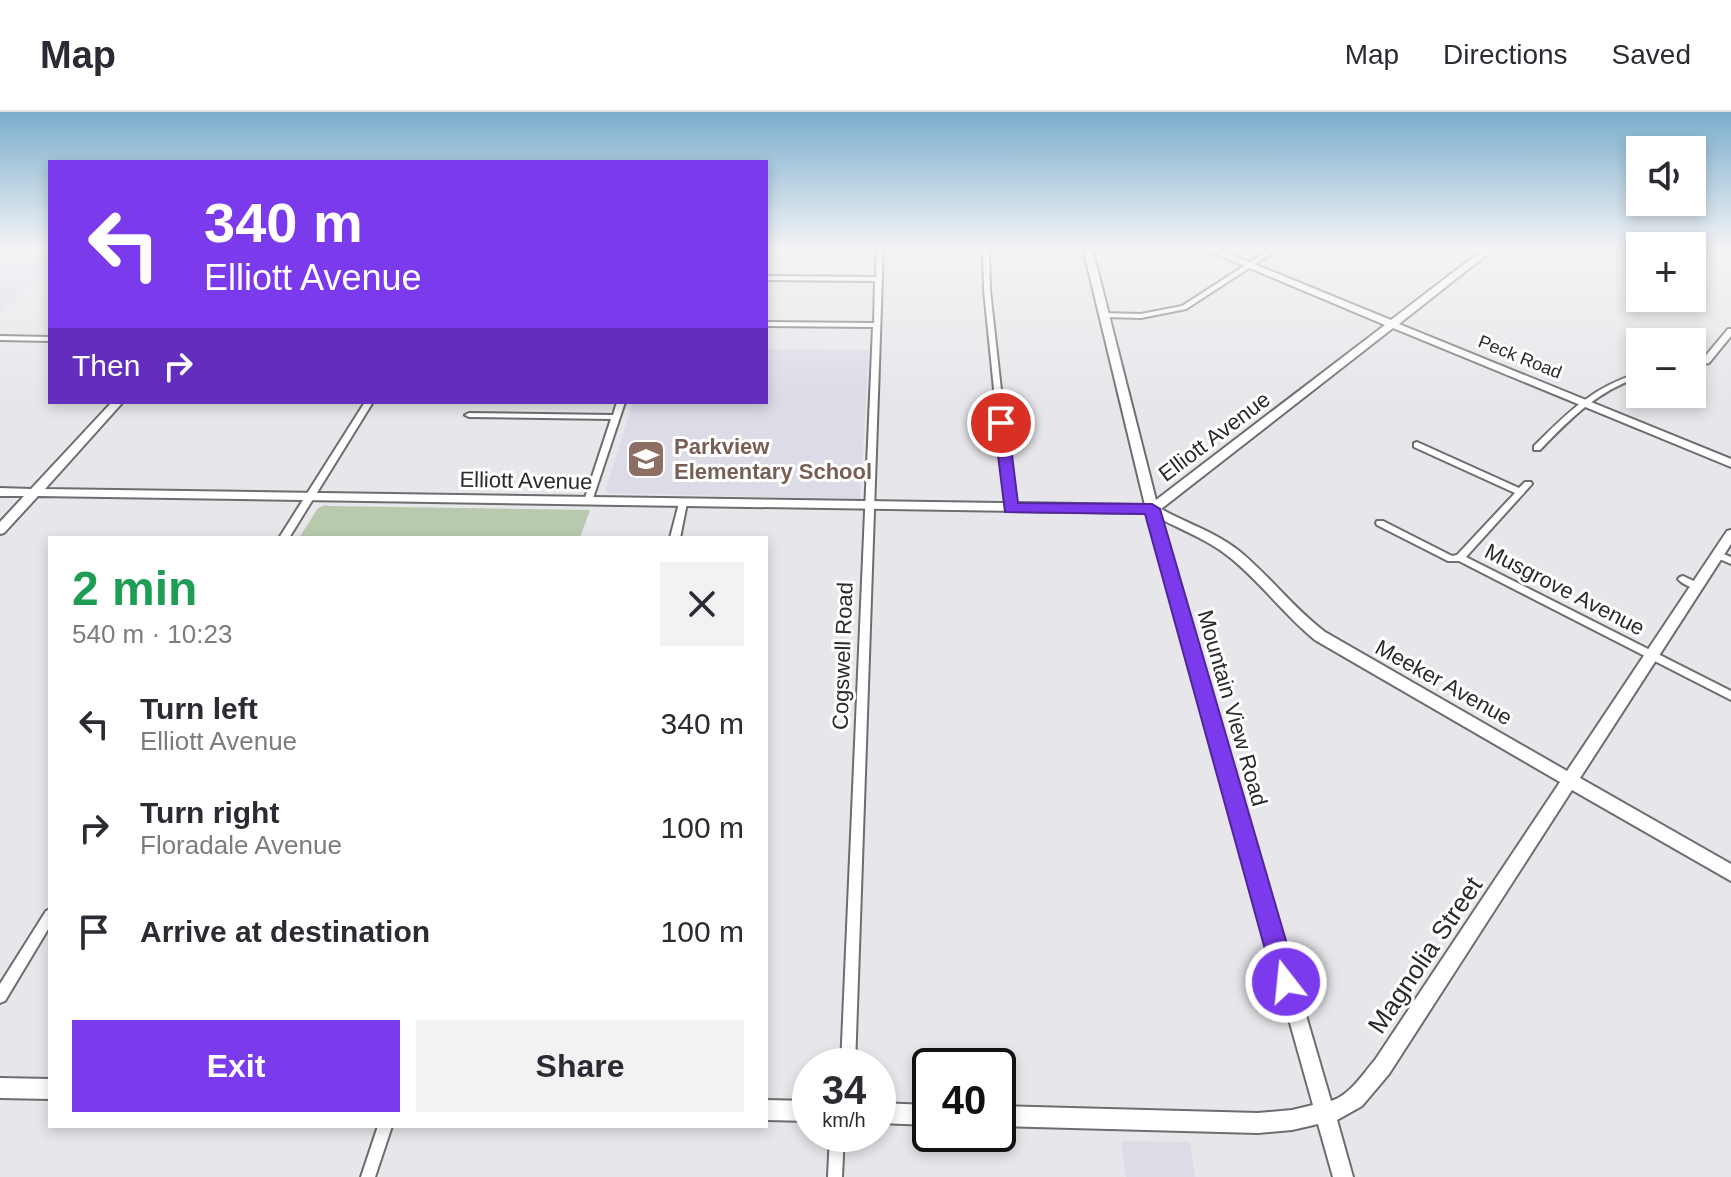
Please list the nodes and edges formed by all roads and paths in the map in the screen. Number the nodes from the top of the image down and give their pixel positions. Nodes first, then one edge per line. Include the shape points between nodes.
1 (876, 298) edge
2 (988, 298) edge
3 (1100, 298) edge
4 (1200, 298) edge
5 (1328, 298) edge
6 (1427, 298) edge
7 (1105, 315) junction
8 (768, 324) edge
9 (1393, 324) junction
10 (875, 325) junction
11 (1731, 331) edge
12 (0, 338) edge
13 (48, 339) edge
14 (1706, 361) edge
15 (1626, 378) edge
16 (116, 404) edge
17 (368, 404) edge
18 (620, 404) edge
19 (1586, 404) junction
20 (469, 415) dead end
21 (616, 417) junction
22 (1417, 445) dead end
23 (1537, 448) dead end
24 (1731, 463) edge
25 (0, 492) edge
26 (34, 492) junction
27 (310, 497) junction
28 (588, 501) junction
29 (683, 503) junction
30 (869, 506) junction
31 (1010, 508) junction
32 (1152, 509) junction
33 (1380, 523) dead end
34 (0, 530) edge
35 (1731, 534) edge
36 (285, 536) edge
37 (675, 536) edge
38 (1460, 558) junction
39 (1724, 558) edge
40 (1651, 655) junction
41 (1731, 696) edge
42 (1571, 780) junction
43 (1731, 873) edge
44 (48, 918) edge
45 (0, 996) edge
46 (849, 1048) edge
47 (0, 1088) edge
48 (48, 1089) edge
49 (768, 1110) edge
50 (792, 1111) edge
51 (1324, 1115) junction
52 (1016, 1116) edge
53 (384, 1128) edge
54 (836, 1152) edge
55 (368, 1177) edge
56 (835, 1177) edge
57 (1343, 1177) edge

1 - 10 street, Cogswell Road
2 - 31 street
3 - 7 street, Mountain View Road
4 - 7 street via 1184,308 1141,316
5 - 9 street, Peck Road
6 - 9 street, Elliott Avenue
7 - 32 street, Mountain View Road
8 - 10 street
9 - 19 street, Peck Road
9 - 32 street, Elliott Avenue
10 - 30 street, Cogswell Road
11 - 14 street
12 - 13 street
15 - 19 street via 1614,381
16 - 26 street
17 - 27 street
18 - 21 street
19 - 23 street
19 - 24 street, Peck Road
20 - 21 street
21 - 28 street
22 - 38 street via 1525,488
25 - 26 street, Elliott Avenue
26 - 27 street, Elliott Avenue
26 - 34 street
27 - 28 street, Elliott Avenue
27 - 36 street
28 - 29 street, Elliott Avenue
29 - 30 street, Elliott Avenue
29 - 37 street
30 - 31 street, Elliott Avenue
30 - 46 street, Cogswell Road
31 - 32 street, Elliott Avenue
32 - 42 street, Meeker Avenue via 1235,555 1291,614 1320,636
32 - 51 street, Mountain View Road
33 - 38 street, Musgrove Avenue via 1451,559
35 - 39 street, Magnolia Street
38 - 40 street, Musgrove Avenue
39 - 40 street, Magnolia Street via 1690,583
40 - 41 street, Musgrove Avenue
40 - 42 street, Magnolia Street
42 - 43 street, Meeker Avenue
42 - 51 street, Magnolia Street via 1382,1067 1355,1099
44 - 45 street
47 - 48 street
49 - 50 street
51 - 52 street, Magnolia Street via 1258,1123
51 - 57 street, Mountain View Road
53 - 55 street
54 - 56 street

